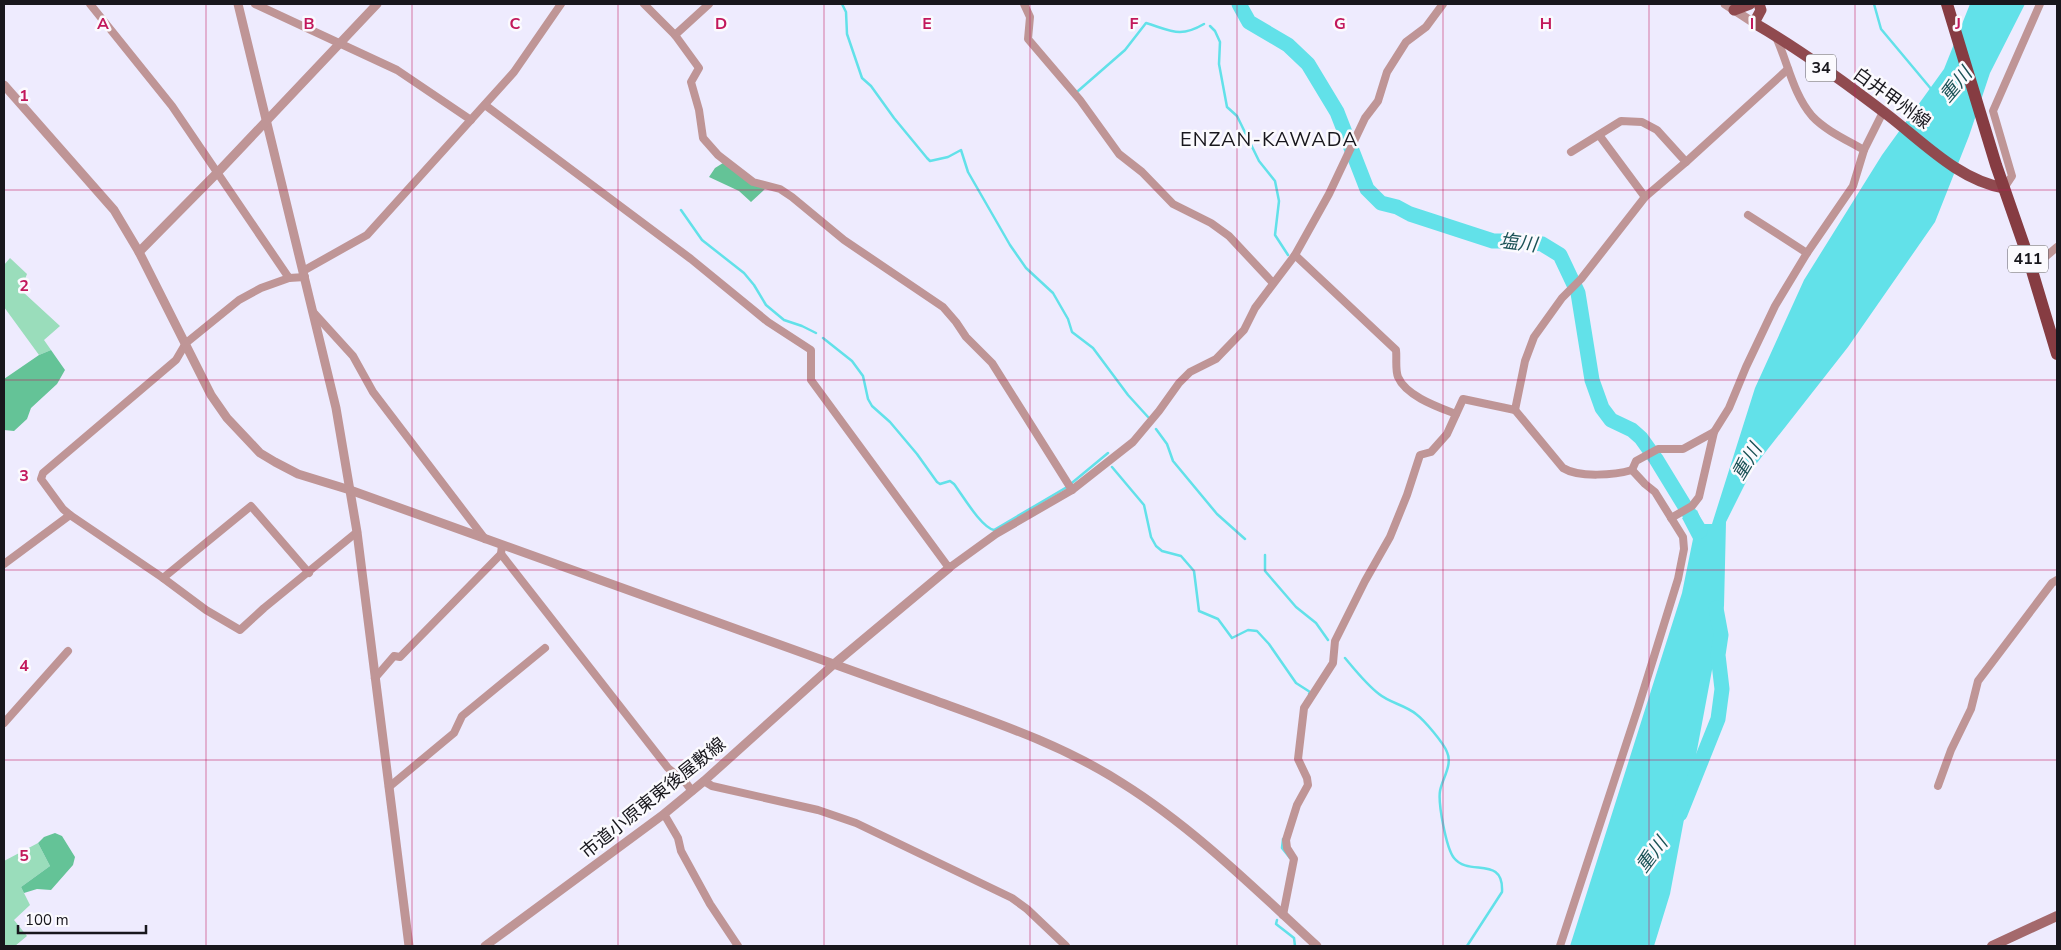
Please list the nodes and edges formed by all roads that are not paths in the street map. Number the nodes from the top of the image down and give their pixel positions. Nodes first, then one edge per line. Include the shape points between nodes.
1 (91, 4) edge
2 (238, 4) edge
3 (254, 4) edge
4 (377, 4) edge
5 (561, 4) edge
6 (644, 4) edge
7 (709, 4) edge
8 (1024, 4) edge
9 (1443, 4) edge
10 (1750, 4) edge
11 (1760, 4) edge
12 (1947, 4) edge
13 (2040, 4) edge
14 (1730, 7) edge
15 (1754, 23) junction
16 (676, 35) junction
17 (1776, 36) junction
18 (340, 42) junction
19 (1788, 69) junction
20 (4, 85) edge
21 (485, 105) junction
22 (1885, 113) junction
23 (266, 120) junction
24 (471, 120) junction
25 (1599, 135) junction
26 (1864, 150) junction
27 (1571, 152) dead end
28 (1686, 162) junction
29 (218, 172) junction
30 (2004, 188) junction
31 (1645, 197) junction
32 (1748, 215) dead end
33 (2057, 247) edge
34 (139, 252) junction
35 (1807, 253) junction
36 (1295, 255) junction
37 (2031, 269) junction
38 (304, 274) junction
39 (289, 278) junction
40 (1273, 283) junction
41 (313, 312) junction
42 (186, 344) junction
43 (2057, 354) edge
44 (1515, 410) junction
45 (1456, 414) junction
46 (1714, 432) junction
47 (1632, 470) junction
48 (1070, 487) junction
49 (350, 490) junction
50 (70, 515) junction
51 (1671, 518) junction
52 (357, 532) junction
53 (485, 539) junction
54 (502, 549) junction
55 (4, 564) edge
56 (949, 568) junction
57 (309, 573) junction
58 (163, 578) junction
59 (2057, 580) edge
60 (545, 648) dead end
61 (68, 651) dead end
62 (834, 664) junction
63 (375, 678) junction
64 (4, 723) edge
65 (704, 781) junction
66 (1938, 786) dead end
67 (389, 787) junction
68 (692, 790) junction
69 (664, 814) junction
70 (1282, 914) junction
71 (2057, 916) edge
72 (409, 946) edge
73 (485, 946) edge
74 (738, 946) edge
75 (1066, 946) edge
76 (1317, 946) edge
77 (1560, 946) edge
78 (1992, 946) edge

1 - 29 street via 172,106
2 - 23 street
3 - 18 street
4 - 18 street
5 - 21 street via 514,72
6 - 16 street
7 - 16 street
8 - 40 street via 1030,17 1028,39 1080,100 1119,154 1173,204 1229,236
9 - 36 street via 1426,27 1406,42 1388,72 1378,101 1365,118 1329,194
10 - 14 main road
11 - 15 main road via 1761,10
12 - 30 highway, 411
13 - 30 street via 1993,111 2012,176
14 - 15 street
15 - 17 main road, 白井甲州線 / 34
16 - 48 street via 699,68 691,82 703,138 708,144 753,182 780,189 844,240 942,307 992,363
17 - 19 street
17 - 22 main road, 白井甲州線 / 34
18 - 23 street
18 - 24 street via 397,70
19 - 26 street via 1813,116 1829,130
19 - 28 street
20 - 34 street via 114,210
21 - 24 street
21 - 56 street via 691,259 768,322 811,350 811,380
22 - 26 street
22 - 30 main road, 白井甲州線 / 34 via 1966,176 1986,185
23 - 29 street
23 - 38 street
24 - 38 street via 368,235
25 - 27 street
25 - 28 street via 1621,121 1642,122 1657,130
25 - 31 street
26 - 35 street via 1853,186
28 - 31 street
29 - 34 street
29 - 39 street
30 - 37 highway, 411
31 - 44 street via 1534,337
32 - 35 street
33 - 37 street
34 - 42 street
35 - 46 street via 1776,306 1729,408
36 - 40 street
36 - 45 street via 1396,350 1398,376 1407,388 1426,402
37 - 43 highway, 411
38 - 39 street
38 - 41 street
39 - 42 street via 239,300
40 - 48 street via 1244,330 1216,359 1190,372 1133,442
41 - 49 street via 336,408
41 - 53 street via 353,356 373,392
42 - 49 street via 227,418 260,453 298,474
42 - 50 street via 176,360 43,473 41,479
44 - 45 street via 1463,399
44 - 47 street via 1569,472 1619,473
45 - 70 street via 1447,434 1431,452 1420,455 1390,537 1335,641 1333,663 1304,708 1298,759 1308,785 1297,805 1286,840 1294,859
46 - 47 street via 1683,449 1658,449 1636,461
46 - 51 street via 1699,497 1692,506
47 - 51 street via 1655,492
48 - 56 street
49 - 52 street
49 - 53 street
50 - 55 street
50 - 58 street
51 - 77 street via 1683,537 1678,579
52 - 57 street
52 - 63 street
53 - 54 street
54 - 62 street
54 - 63 street via 400,657 394,656
54 - 68 street via 663,761
56 - 62 street, 市道小原東東後屋敷線
57 - 58 street via 240,630
57 - 58 street via 251,506
59 - 66 street via 1978,681 1971,709
60 - 67 street via 462,716 454,733
61 - 64 street
62 - 65 street, 市道小原東東後屋敷線
62 - 70 street via 1026,734 1093,766 1186,828
63 - 67 street
65 - 68 street, 市道小原東東後屋敷線
65 - 75 street via 712,786 856,822 1012,898
67 - 72 street
68 - 69 street, 市道小原東東後屋敷線
69 - 73 street, 市道小原東東後屋敷線
69 - 74 street via 710,904
70 - 76 street
71 - 78 main road

